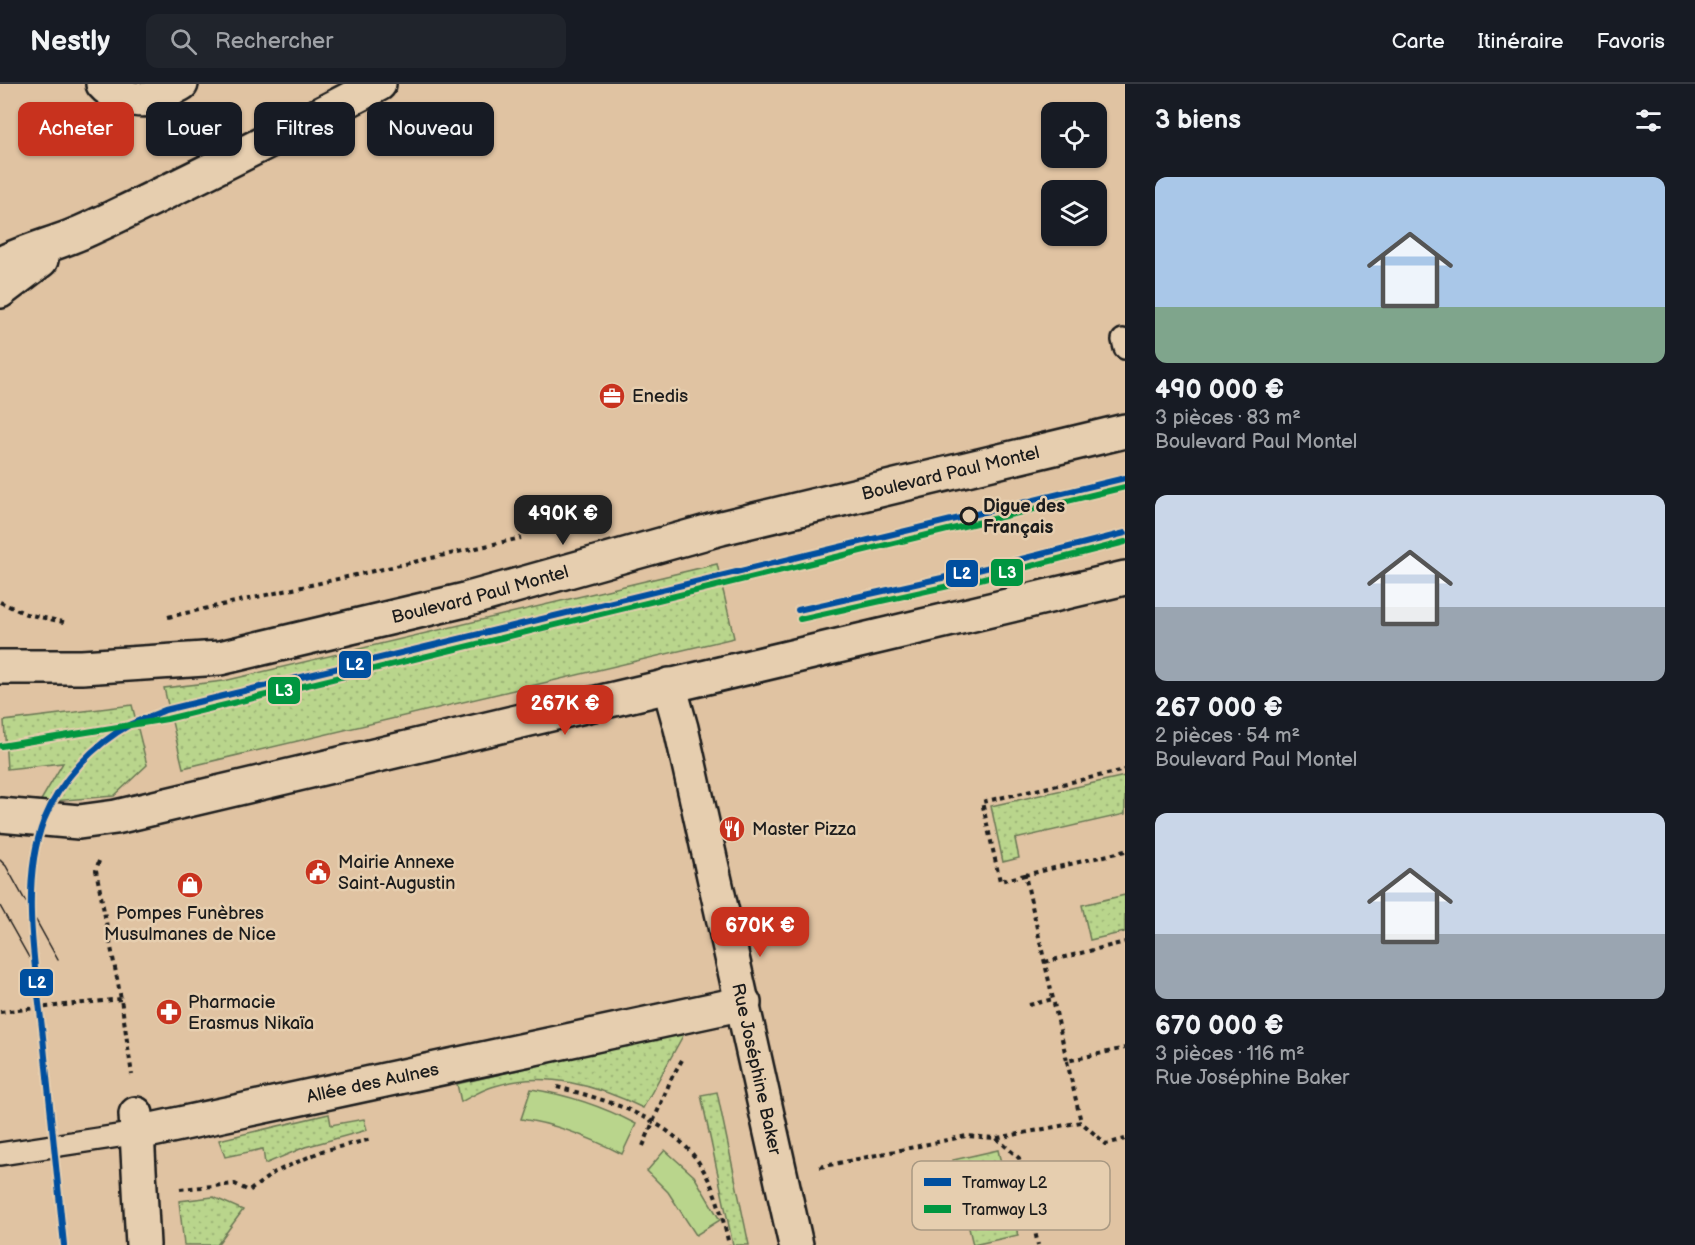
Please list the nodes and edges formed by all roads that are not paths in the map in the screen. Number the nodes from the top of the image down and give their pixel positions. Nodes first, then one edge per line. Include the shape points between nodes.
1 (103, 84) edge
2 (181, 84) edge
3 (379, 84) edge
4 (74, 236) junction
5 (0, 264) edge
6 (0, 291) edge
7 (1125, 431) edge
8 (1125, 579) edge
9 (0, 667) edge
10 (669, 685) junction
11 (0, 815) edge
12 (744, 1003) junction
13 (136, 1111) junction
14 (0, 1154) edge
15 (143, 1245) edge
16 (796, 1245) edge

1 - 2 main road via 125,97 152,99
3 - 4 main road via 180,187
4 - 5 main road
4 - 6 main road
7 - 9 main road, Boulevard Paul Montel via 720,528 465,600 220,658 82,667
8 - 10 main road
10 - 11 main road via 116,817 79,822
10 - 12 main road, Rue Joséphine Baker
12 - 13 main road, Allée des Aulnes
12 - 16 main road, Rue Joséphine Baker
13 - 14 lane, Allée des Aulnes
13 - 15 main road

